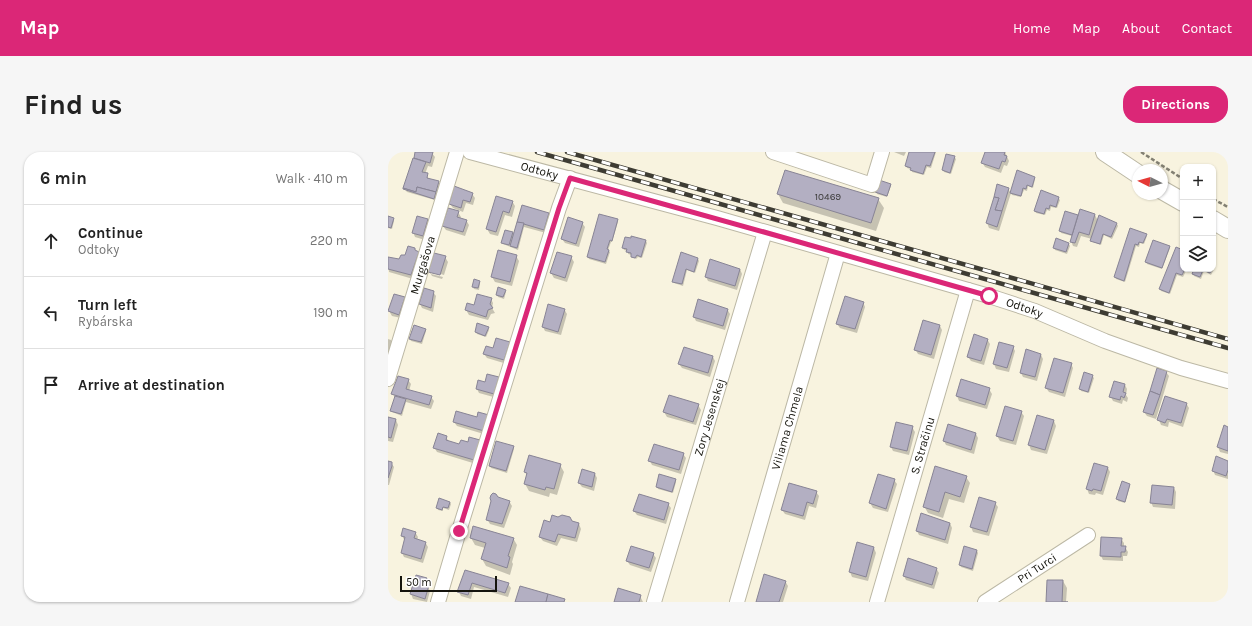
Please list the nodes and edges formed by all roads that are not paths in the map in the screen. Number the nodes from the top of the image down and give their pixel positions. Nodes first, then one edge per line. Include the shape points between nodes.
1 (457, 152) edge
2 (470, 152) edge
3 (773, 152) edge
4 (882, 152) edge
5 (1105, 152) edge
6 (1132, 170) edge
7 (570, 178) junction
8 (1168, 193) edge
9 (1180, 200) edge
10 (1216, 222) edge
11 (1228, 229) edge
12 (764, 232) junction
13 (838, 253) junction
14 (968, 290) junction
15 (388, 379) edge
16 (1228, 381) edge
17 (1088, 535) dead end
18 (438, 602) edge
19 (654, 602) edge
20 (737, 602) edge
21 (878, 602) edge
22 (985, 602) edge

1 - 15 street, Murgašova
2 - 7 street, Odtoky
3 - 4 street via 872,185
5 - 6 main road
7 - 12 street, Odtoky
7 - 18 street via 556,216
8 - 9 main road
10 - 11 main road
12 - 13 street, Odtoky
12 - 19 street, Zory Jesenskej
13 - 14 street, Odtoky
13 - 20 street, Viliama Chmela
14 - 16 street, Odtoky via 1035,311 1105,341 1181,368
14 - 21 street, S. Stračinu
17 - 22 street, Pri Turci

